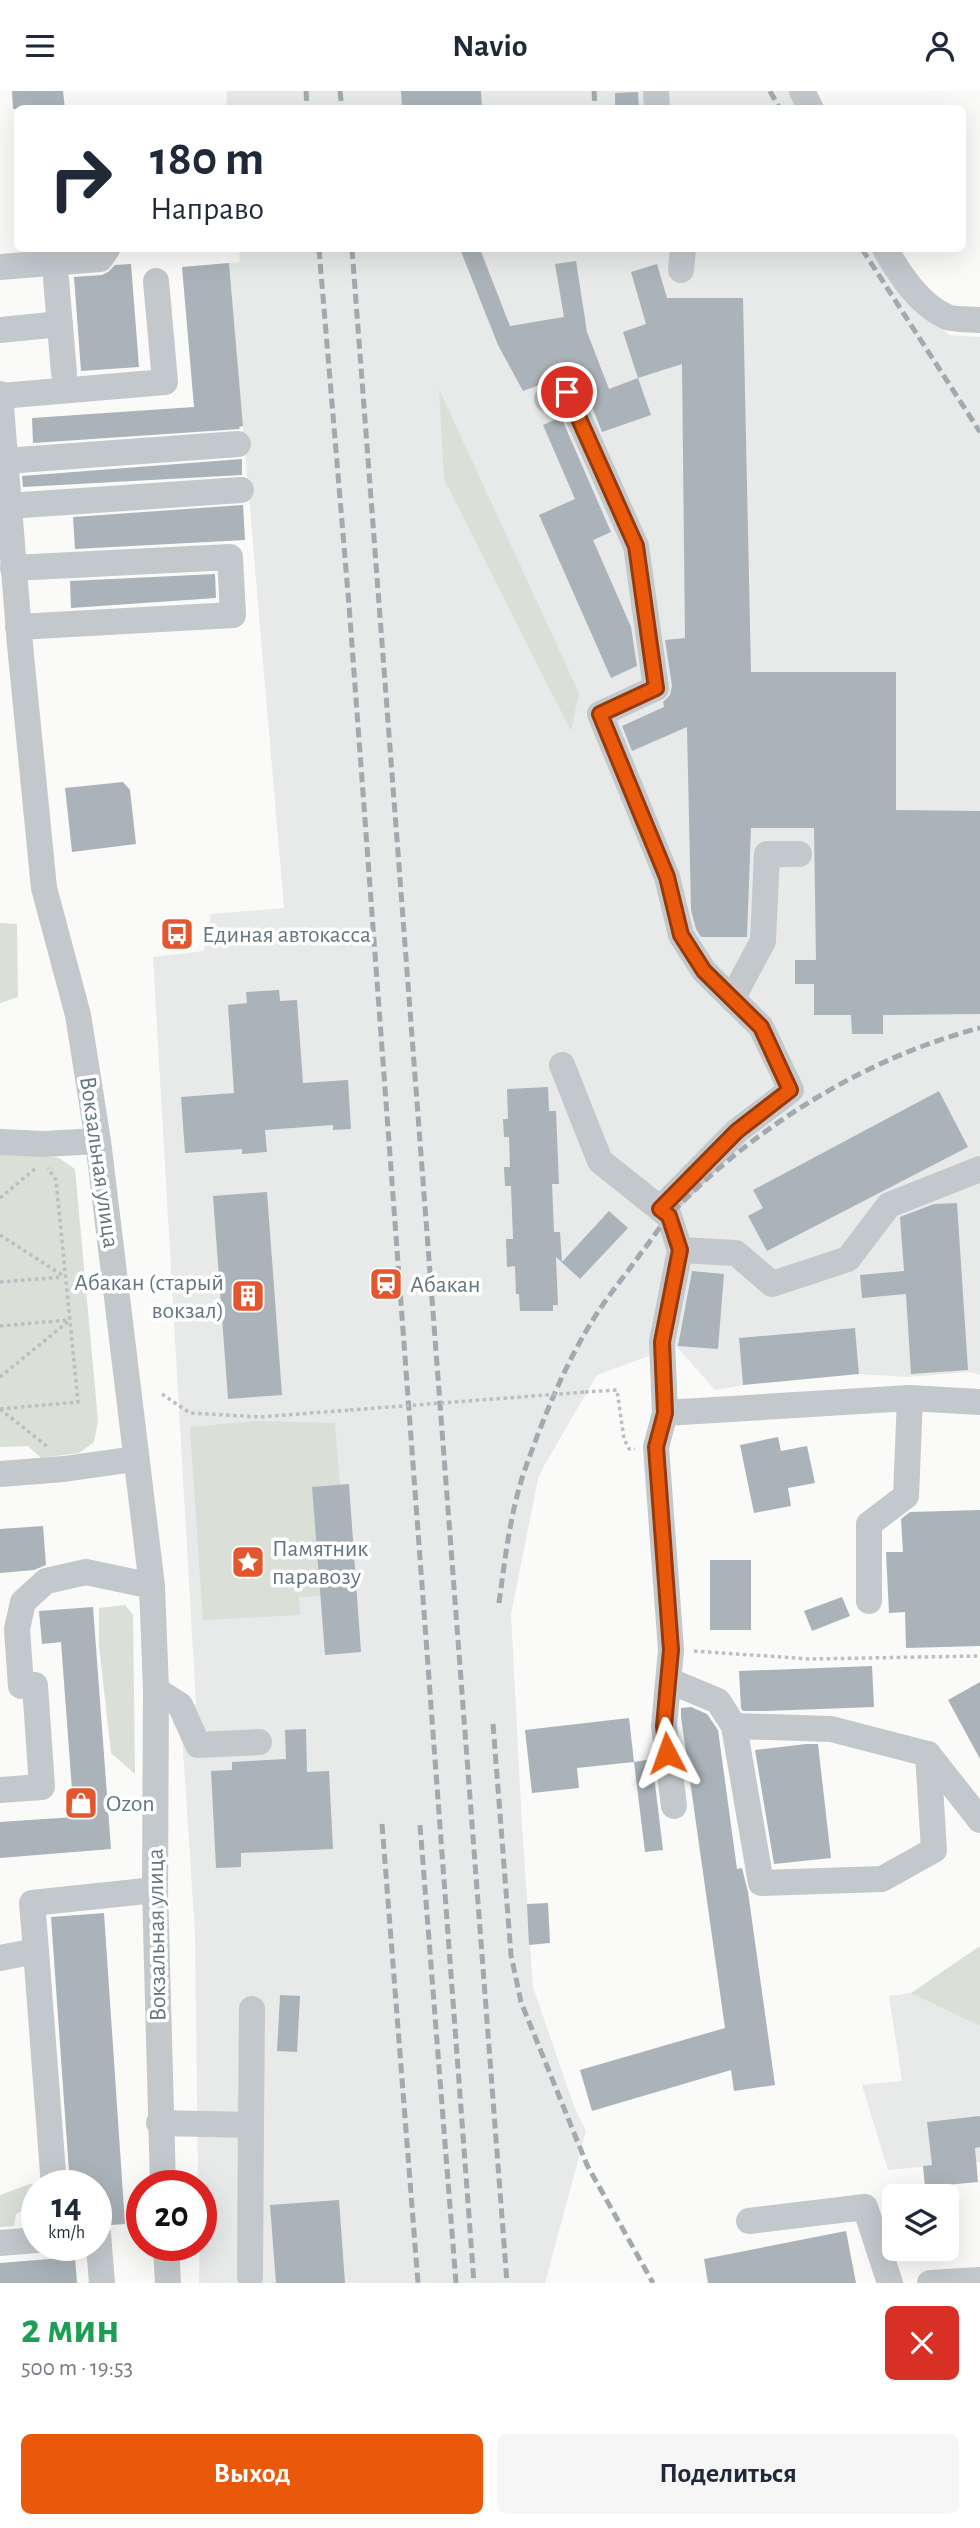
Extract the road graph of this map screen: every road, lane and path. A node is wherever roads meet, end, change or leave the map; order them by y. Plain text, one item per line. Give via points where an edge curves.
1 (105, 252) edge
2 (887, 252) edge
3 (0, 267) edge
4 (56, 279) dead end
5 (156, 281) dead end
6 (980, 320) edge
7 (60, 324) junction
8 (0, 330) edge
9 (64, 373) dead end
10 (0, 395) edge
11 (548, 399) dead end
12 (1, 434) edge
13 (238, 444) dead end
14 (5, 461) junction
15 (241, 491) dead end
16 (5, 501) edge
17 (13, 568) junction
18 (13, 639) edge
19 (799, 854) dead end
20 (732, 999) junction
21 (562, 1065) dead end
22 (98, 1141) junction
23 (0, 1142) edge
24 (980, 1169) edge
25 (0, 1198) edge
26 (660, 1209) junction
27 (0, 1235) edge
28 (680, 1250) junction
29 (65, 1277) junction
30 (0, 1282) edge
31 (70, 1320) junction
32 (0, 1326) edge
33 (0, 1377) edge
34 (162, 1394) dead end
35 (910, 1398) junction
36 (980, 1402) edge
37 (0, 1409) edge
38 (665, 1413) junction
39 (624, 1439) dead end
40 (52, 1449) dead end
41 (135, 1459) junction
42 (0, 1474) edge
43 (152, 1586) junction
44 (869, 1601) dead end
45 (671, 1650) junction
46 (980, 1656) edge
47 (670, 1681) junction
48 (156, 1690) junction
49 (734, 1726) junction
50 (259, 1742) dead end
51 (928, 1754) junction
52 (0, 1790) edge
53 (674, 1806) dead end
54 (980, 1821) edge
55 (155, 1889) junction
56 (36, 1951) junction
57 (0, 1958) edge
58 (252, 2009) dead end
59 (159, 2123) junction
60 (251, 2125) junction
61 (53, 2170) edge
62 (162, 2170) edge
63 (749, 2221) dead end
64 (21, 2241) edge
65 (0, 2243) edge
66 (100, 2261) edge
67 (167, 2261) edge
68 (250, 2277) dead end
69 (980, 2280) edge
70 (102, 2283) edge
71 (168, 2283) edge
72 (890, 2283) edge
73 (930, 2283) edge

1 - 3 street via 100,259
2 - 6 street via 900,274 948,317
4 - 7 street
5 - 10 street via 165,383
7 - 8 street
7 - 9 street
10 - 12 street, Вокзальная улица
11 - 20 street via 567,392 636,546 656,688 600,714 667,877 681,935 704,971
12 - 14 street, Вокзальная улица
13 - 14 street
14 - 16 street, Вокзальная улица
15 - 16 street
16 - 17 street, Вокзальная улица
17 - 18 street, Вокзальная улица
17 - 18 street via 230,557 233,615
18 - 22 street, Вокзальная улица via 44,888 78,1015
19 - 20 street via 767,854 763,941
20 - 26 street via 761,1027 790,1090 737,1131
21 - 26 street via 600,1161
22 - 23 street
22 - 41 street, Вокзальная улица
24 - 28 street via 889,1205 848,1259 772,1284 736,1253
25 - 29 path via 44,1161 57,1179
26 - 28 street via 669,1216
27 - 29 path
28 - 38 street via 662,1342
29 - 30 path
29 - 31 path
31 - 32 path
31 - 33 path
31 - 37 path via 78,1402
34 - 39 path, bridge via 190,1413 272,1416 617,1389
35 - 36 street
35 - 38 street
35 - 44 street via 906,1496 869,1524
37 - 40 path
38 - 45 street via 656,1447
41 - 42 street
41 - 43 street, Вокзальная улица
43 - 48 street, Вокзальная улица
43 - 52 street via 86,1573 46,1581 23,1602 17,1629 21,1686 35,1685 43,1787
45 - 46 path via 809,1659
45 - 47 street
47 - 49 street via 718,1701
47 - 53 street via 664,1726
48 - 50 street via 180,1705 198,1745
48 - 55 street, Вокзальная улица
49 - 51 street via 831,1729
49 - 51 street via 761,1883 881,1879 934,1850
51 - 54 street
55 - 56 street via 32,1903
55 - 59 street, Вокзальная улица
56 - 57 street
56 - 61 street
58 - 60 street
59 - 60 street
59 - 62 street, Вокзальная улица
60 - 68 street
63 - 72 street via 865,2207
64 - 65 street
66 - 70 street
67 - 71 street
69 - 73 street

